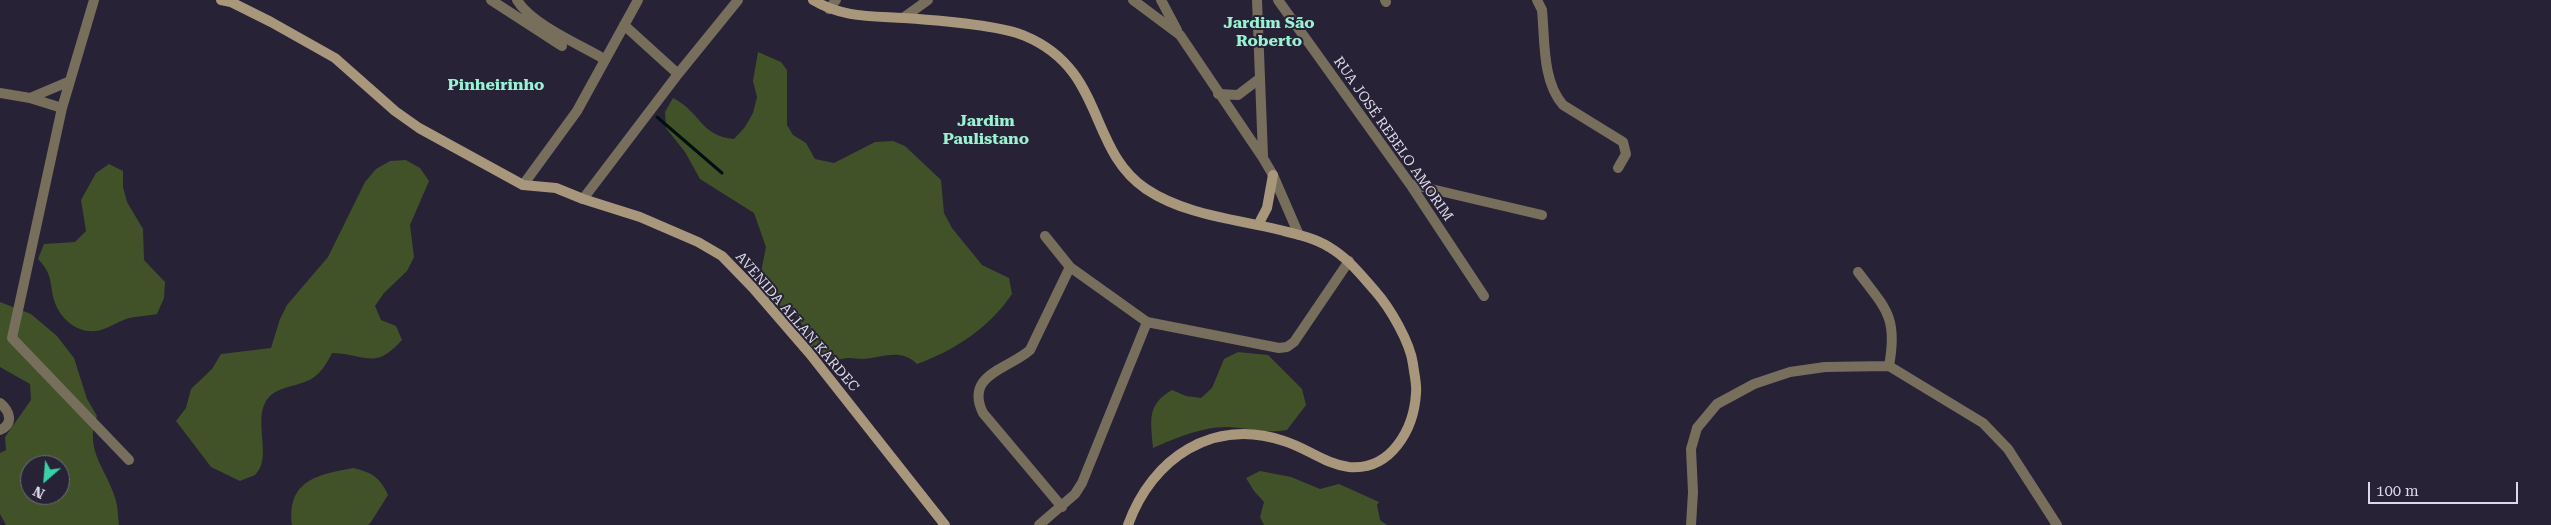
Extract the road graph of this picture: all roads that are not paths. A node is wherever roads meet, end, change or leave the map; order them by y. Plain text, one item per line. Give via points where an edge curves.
1 (94, 0) edge
2 (221, 0) edge
3 (491, 0) edge
4 (517, 0) edge
5 (638, 0) edge
6 (738, 0) edge
7 (836, 0) edge
8 (928, 0) edge
9 (1134, 0) edge
10 (1153, 0) edge
11 (1161, 0) edge
12 (1257, 0) edge
13 (1278, 0) edge
14 (1537, 0) edge
15 (823, 4) edge
16 (1143, 6) junction
17 (903, 18) junction
18 (624, 25) junction
19 (1180, 35) junction
20 (562, 46) dead end
21 (604, 59) junction
22 (678, 74) junction
23 (1259, 79) junction
24 (70, 81) junction
25 (0, 93) edge
26 (1218, 94) junction
27 (30, 98) junction
28 (62, 108) junction
29 (1263, 158) junction
30 (1618, 168) dead end
31 (1273, 175) junction
32 (1410, 184) junction
33 (523, 185) junction
34 (583, 199) junction
35 (1542, 215) dead end
36 (1258, 225) junction
37 (1299, 234) junction
38 (1044, 236) dead end
39 (1349, 261) junction
40 (1070, 267) junction
41 (1858, 272) dead end
42 (1484, 296) dead end
43 (1146, 322) junction
44 (1889, 366) junction
45 (0, 403) edge
46 (0, 430) edge
47 (129, 460) dead end
48 (1062, 507) junction
49 (945, 525) edge
50 (1039, 525) edge
51 (1128, 525) edge
52 (1691, 525) edge
53 (2057, 525) edge

1 - 24 street
2 - 33 street via 270,22 335,58 419,128
3 - 20 street
4 - 21 street via 523,10
5 - 18 street
6 - 22 street
7 - 15 street
8 - 17 street
9 - 16 street
10 - 16 street
11 - 19 street
12 - 23 street
13 - 32 street, RUA JOSÉ REBELO AMORIM
14 - 30 street via 1542,10 1550,84 1555,96 1563,105 1622,142 1626,154
15 - 17 street via 869,18
16 - 19 street
17 - 36 street via 1014,33 1046,46 1070,66 1114,151 1127,172 1144,188 1168,201 1204,213
18 - 21 street
18 - 22 street
19 - 26 street
21 - 33 street via 577,111
22 - 34 street
23 - 26 street via 1238,95
23 - 29 street
24 - 27 street
24 - 28 street
25 - 27 street
26 - 29 street
27 - 28 street
28 - 47 street via 12,338
29 - 31 street
31 - 36 street via 1267,208
31 - 37 street
32 - 35 street
32 - 42 street, RUA JOSÉ REBELO AMORIM
33 - 34 street, AVENIDA ALLAN KARDEC via 556,188
34 - 49 street, AVENIDA ALLAN KARDEC via 640,217 722,256 810,354
36 - 37 street
37 - 39 street via 1328,246
38 - 40 street
39 - 43 street via 1294,342 1287,347
39 - 51 street via 1386,304 1412,354 1416,391 1411,420 1401,443 1386,457 1368,465 1351,467 1331,463 1284,441 1246,433 1212,439 1188,448 1166,463 1148,482
40 - 43 street
40 - 48 street via 1030,350 1002,366 984,381 978,391 978,401 984,413
41 - 44 street via 1892,322 1894,340
43 - 48 street via 1082,483
44 - 52 street via 1790,372 1754,384 1717,404 1697,428 1691,448
44 - 53 street via 1983,423 2008,449
45 - 46 street via 10,416
48 - 50 street

